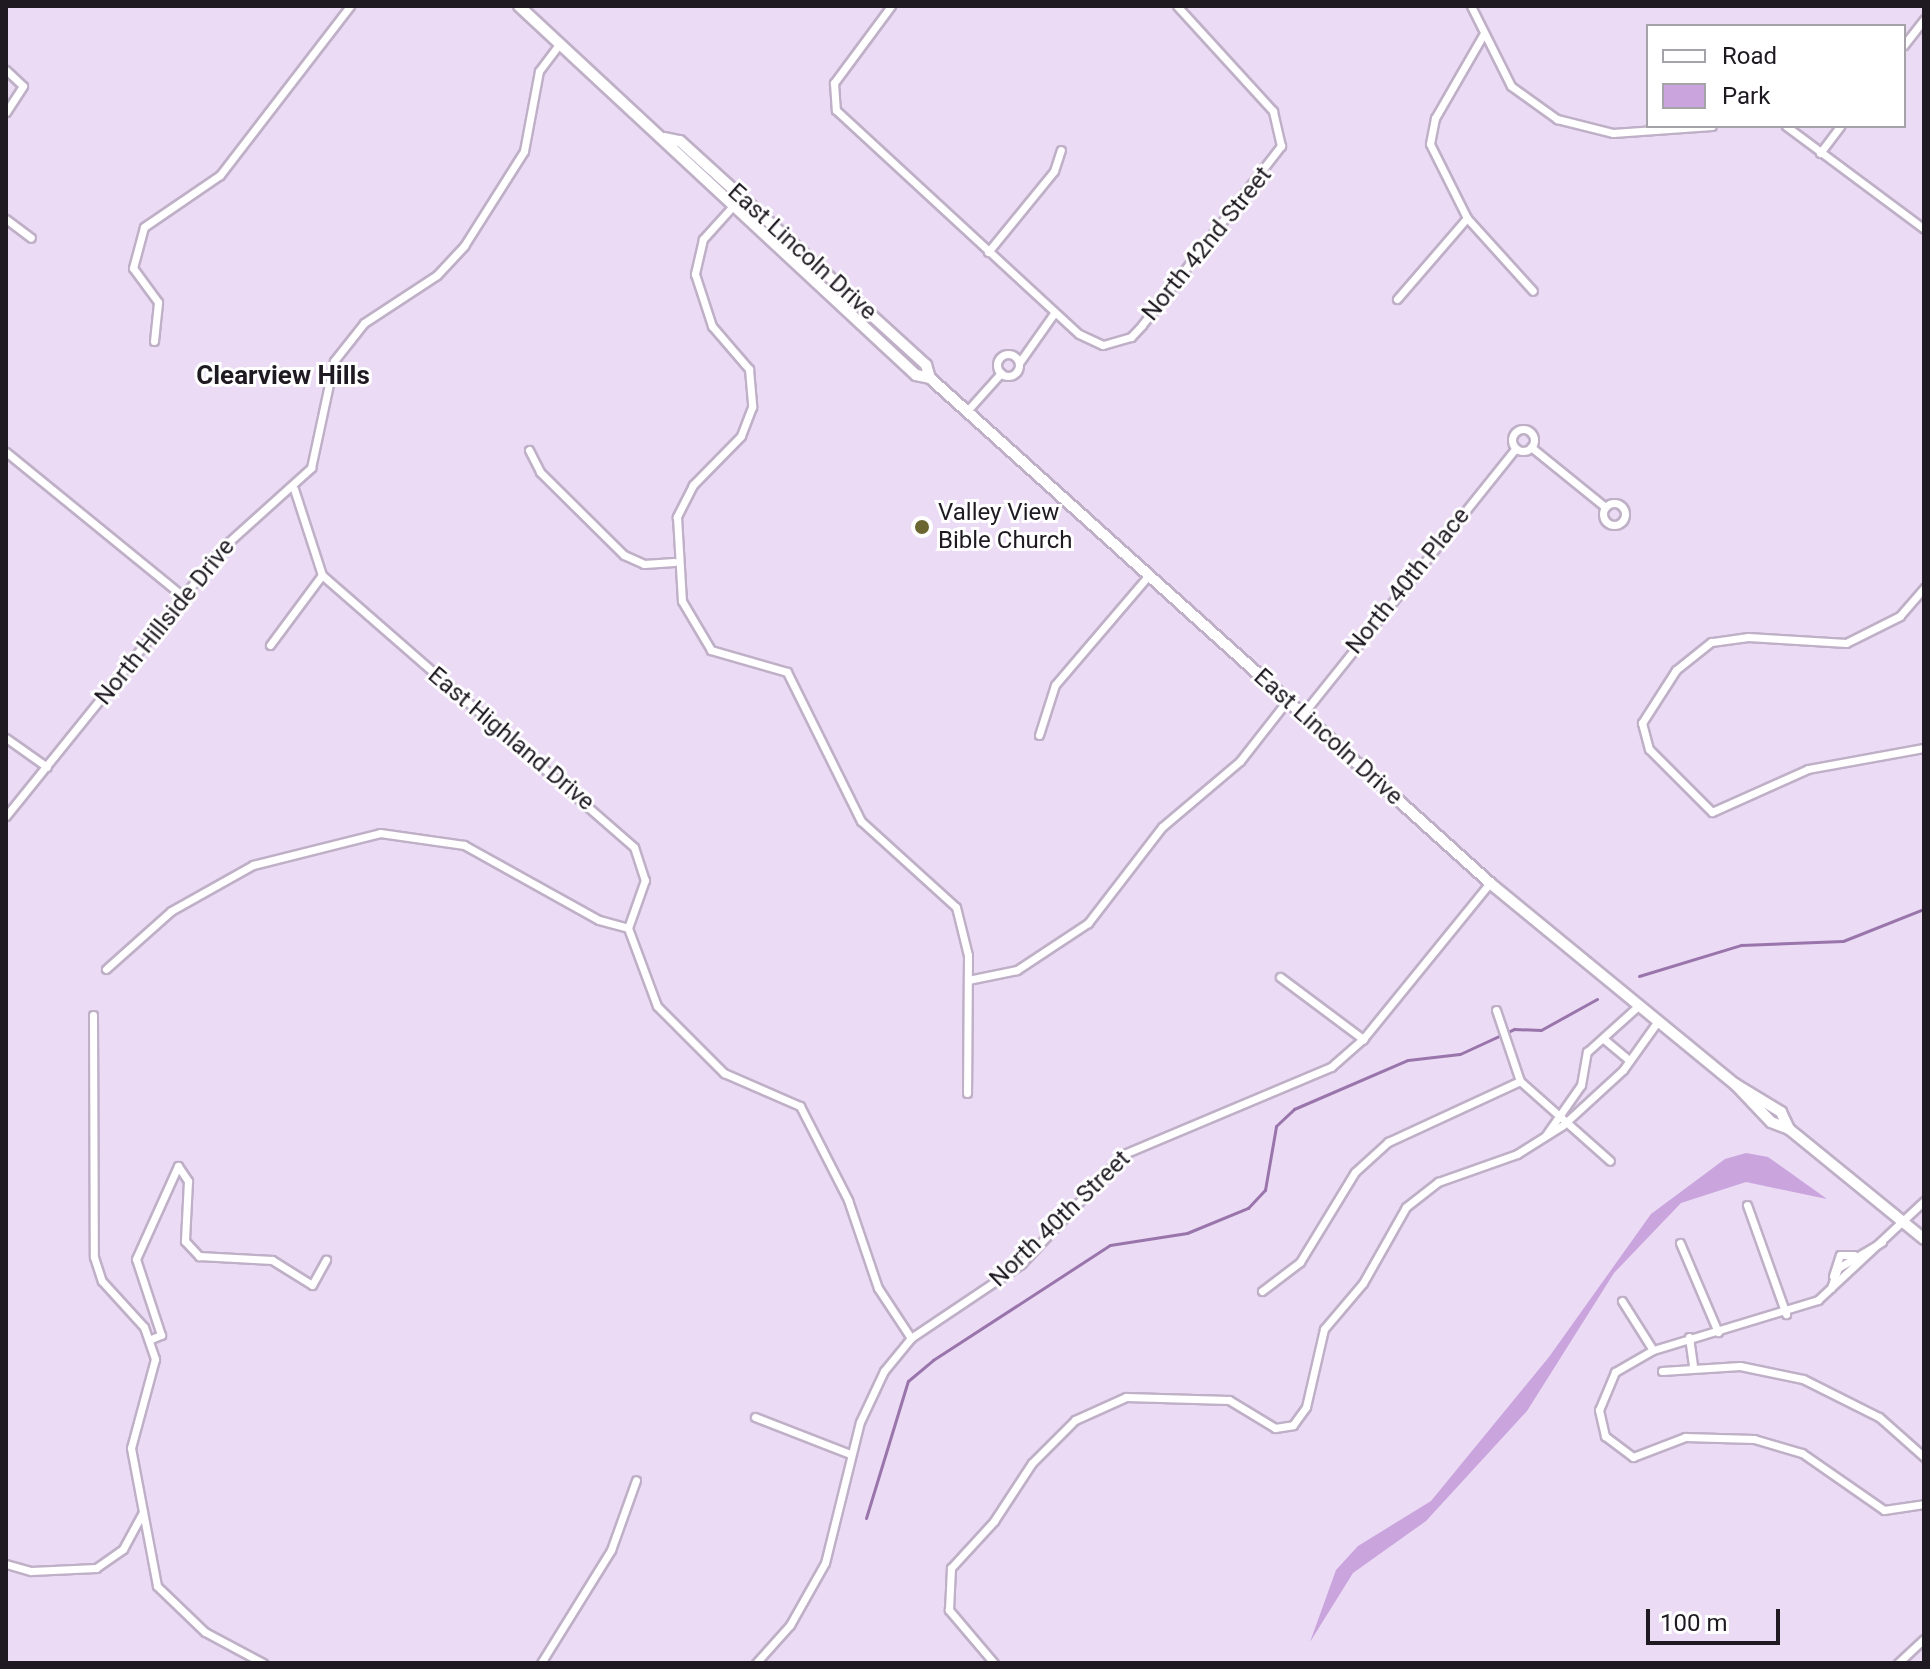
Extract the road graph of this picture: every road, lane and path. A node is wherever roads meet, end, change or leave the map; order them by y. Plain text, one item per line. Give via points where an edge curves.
1 (350, 6) edge
2 (519, 6) edge
3 (891, 6) edge
4 (1177, 6) edge
5 (1471, 6) edge
6 (1924, 19) edge
7 (1483, 35) junction
8 (1906, 42) edge
9 (560, 43) junction
10 (6, 70) edge
11 (6, 112) edge
12 (1684, 128) edge
13 (1789, 128) edge
14 (1839, 128) edge
15 (664, 138) junction
16 (1061, 150) dead end
17 (1820, 153) junction
18 (741, 197) junction
19 (731, 208) junction
20 (1467, 218) junction
21 (6, 219) edge
22 (1924, 229) edge
23 (31, 238) dead end
24 (988, 252) junction
25 (1533, 291) dead end
26 (1397, 299) dead end
27 (1055, 312) junction
28 (154, 341) dead end
29 (1029, 342) junction
30 (1009, 354) junction
31 (1019, 363) junction
32 (1001, 373) junction
33 (930, 378) junction
34 (967, 411) junction
35 (1531, 447) junction
36 (1516, 448) junction
37 (529, 450) dead end
38 (6, 452) edge
39 (294, 489) junction
40 (1605, 507) dead end
41 (674, 562) junction
42 (322, 575) junction
43 (1148, 576) junction
44 (1924, 588) edge
45 (184, 597) junction
46 (270, 645) dead end
47 (1287, 701) junction
48 (1302, 715) junction
49 (1039, 735) dead end
50 (6, 738) edge
51 (1924, 748) edge
52 (47, 767) junction
53 (6, 816) edge
54 (1490, 883) junction
55 (628, 928) junction
56 (106, 969) dead end
57 (1280, 977) dead end
58 (968, 980) junction
59 (1638, 1006) junction
60 (1496, 1010) dead end
61 (93, 1015) dead end
62 (1658, 1021) junction
63 (1363, 1039) junction
64 (1605, 1040) junction
65 (1629, 1060) junction
66 (1520, 1081) junction
67 (967, 1093) dead end
68 (1560, 1122) junction
69 (1610, 1161) dead end
70 (1924, 1201) edge
71 (1747, 1205) dead end
72 (1901, 1221) junction
73 (1922, 1237) edge
74 (1886, 1238) junction
75 (1680, 1243) dead end
76 (326, 1260) dead end
77 (1831, 1288) junction
78 (1262, 1291) dead end
79 (1622, 1301) dead end
80 (1786, 1314) junction
81 (1718, 1332) junction
82 (1689, 1337) junction
83 (911, 1338) junction
84 (151, 1339) junction
85 (1653, 1350) junction
86 (1693, 1365) junction
87 (1662, 1371) dead end
88 (755, 1417) dead end
89 (850, 1454) junction
90 (1924, 1457) edge
91 (636, 1480) dead end
92 (1924, 1504) edge
93 (143, 1512) junction
94 (6, 1564) edge
95 (1924, 1639) edge
96 (263, 1663) edge
97 (541, 1663) edge
98 (756, 1663) edge
99 (994, 1663) edge
100 (1898, 1663) edge

1 - 28 street via 220,175 144,227 133,268 158,302
2 - 9 main road, East Lincoln Drive
3 - 24 street via 843,66 834,101 841,118
4 - 27 street, North 42nd Street via 1282,131 1275,161 1142,325 1114,345 1091,342
5 - 7 street
6 - 8 street
7 - 12 street via 1511,86 1557,119 1613,133
7 - 20 street via 1430,130 1434,156
9 - 15 main road, East Lincoln Drive
9 - 39 street, North Hillside Drive via 541,66 524,151 469,239 437,275 364,323 334,361 321,447
10 - 11 street via 23,86
13 - 17 street
14 - 17 street
15 - 18 main road, East Lincoln Drive via 680,141
15 - 19 main road, East Lincoln Drive via 670,152
16 - 24 street via 1054,171
17 - 22 street
18 - 19 street
18 - 33 main road, East Lincoln Drive via 926,365
19 - 33 main road, East Lincoln Drive via 916,375
19 - 41 street via 703,239 695,274 712,326 749,369 752,407 741,436 684,499
20 - 25 street
20 - 26 street
21 - 23 street
24 - 27 street
27 - 29 street
29 - 30 street
29 - 31 street
30 - 31 street
30 - 32 street via 997,362
31 - 32 street via 1013,375
32 - 34 street
33 - 34 main road, East Lincoln Drive
34 - 43 main road, East Lincoln Drive
35 - 36 street
35 - 36 street, North 40th Place via 1532,433 1522,429 1512,438
35 - 40 street
36 - 48 street, North 40th Place
37 - 41 street via 540,472 624,555 644,564
38 - 45 street
39 - 42 street
39 - 45 street, North Hillside Drive via 232,537
41 - 58 street via 698,636 728,659 787,672 861,821 956,907
42 - 46 street
42 - 55 street, East Highland Drive via 634,847 645,880
43 - 47 main road, East Lincoln Drive
43 - 49 street via 1055,685
44 - 51 street via 1900,616 1846,643 1727,638 1695,651 1647,706 1643,735 1712,812 1808,769
45 - 52 street, North Hillside Drive
47 - 48 main road, East Lincoln Drive
47 - 58 street via 1240,761 1162,827 1088,923 1017,970
48 - 54 main road, East Lincoln Drive
50 - 52 street
52 - 53 street, North Hillside Drive
54 - 59 main road, East Lincoln Drive
54 - 63 street, North 40th Street
55 - 56 street via 599,920 464,845 380,833 253,865 171,911
55 - 83 street via 657,1006 724,1073 787,1095 803,1111 848,1200 878,1288
57 - 63 street
58 - 67 street
59 - 62 main road, East Lincoln Drive
59 - 64 street
60 - 66 street
61 - 84 street via 96,1272
62 - 65 street
62 - 72 main road, East Lincoln Drive via 1735,1084 1781,1112 1789,1129
63 - 83 street, North 40th Street via 1307,1081 1124,1154 1021,1264
64 - 65 street
64 - 68 street via 1587,1052 1581,1085
65 - 68 street
66 - 68 street
66 - 78 street via 1388,1142 1355,1172 1300,1262
68 - 69 street
68 - 99 street via 1544,1138 1438,1182 1406,1207 1363,1283 1324,1329 1306,1407 1293,1425 1275,1428 1229,1400 1126,1397 1075,1420 1032,1463 994,1521 951,1568 949,1610
70 - 72 street
71 - 80 street
72 - 73 main road, East Lincoln Drive
72 - 74 street
74 - 77 street
74 - 77 street via 1856,1255 1840,1255
75 - 81 street
76 - 84 street via 312,1285 272,1260 199,1256 185,1241 188,1181 178,1166 136,1259 161,1335
77 - 80 street
79 - 85 street
80 - 81 street
81 - 82 street
82 - 85 street
82 - 86 street
83 - 89 street, North 40th Street via 869,1398
84 - 93 street via 155,1379 131,1448
85 - 92 street via 1615,1372 1601,1396 1601,1425 1623,1453 1641,1456 1685,1437 1754,1439 1802,1453 1884,1510
86 - 87 street
86 - 90 street via 1803,1379 1879,1417
88 - 89 street
89 - 98 street, North 40th Street via 825,1563 790,1625
91 - 97 street via 611,1550
93 - 94 street via 123,1549 96,1568 31,1571
93 - 96 street via 157,1586 205,1632
95 - 100 street

